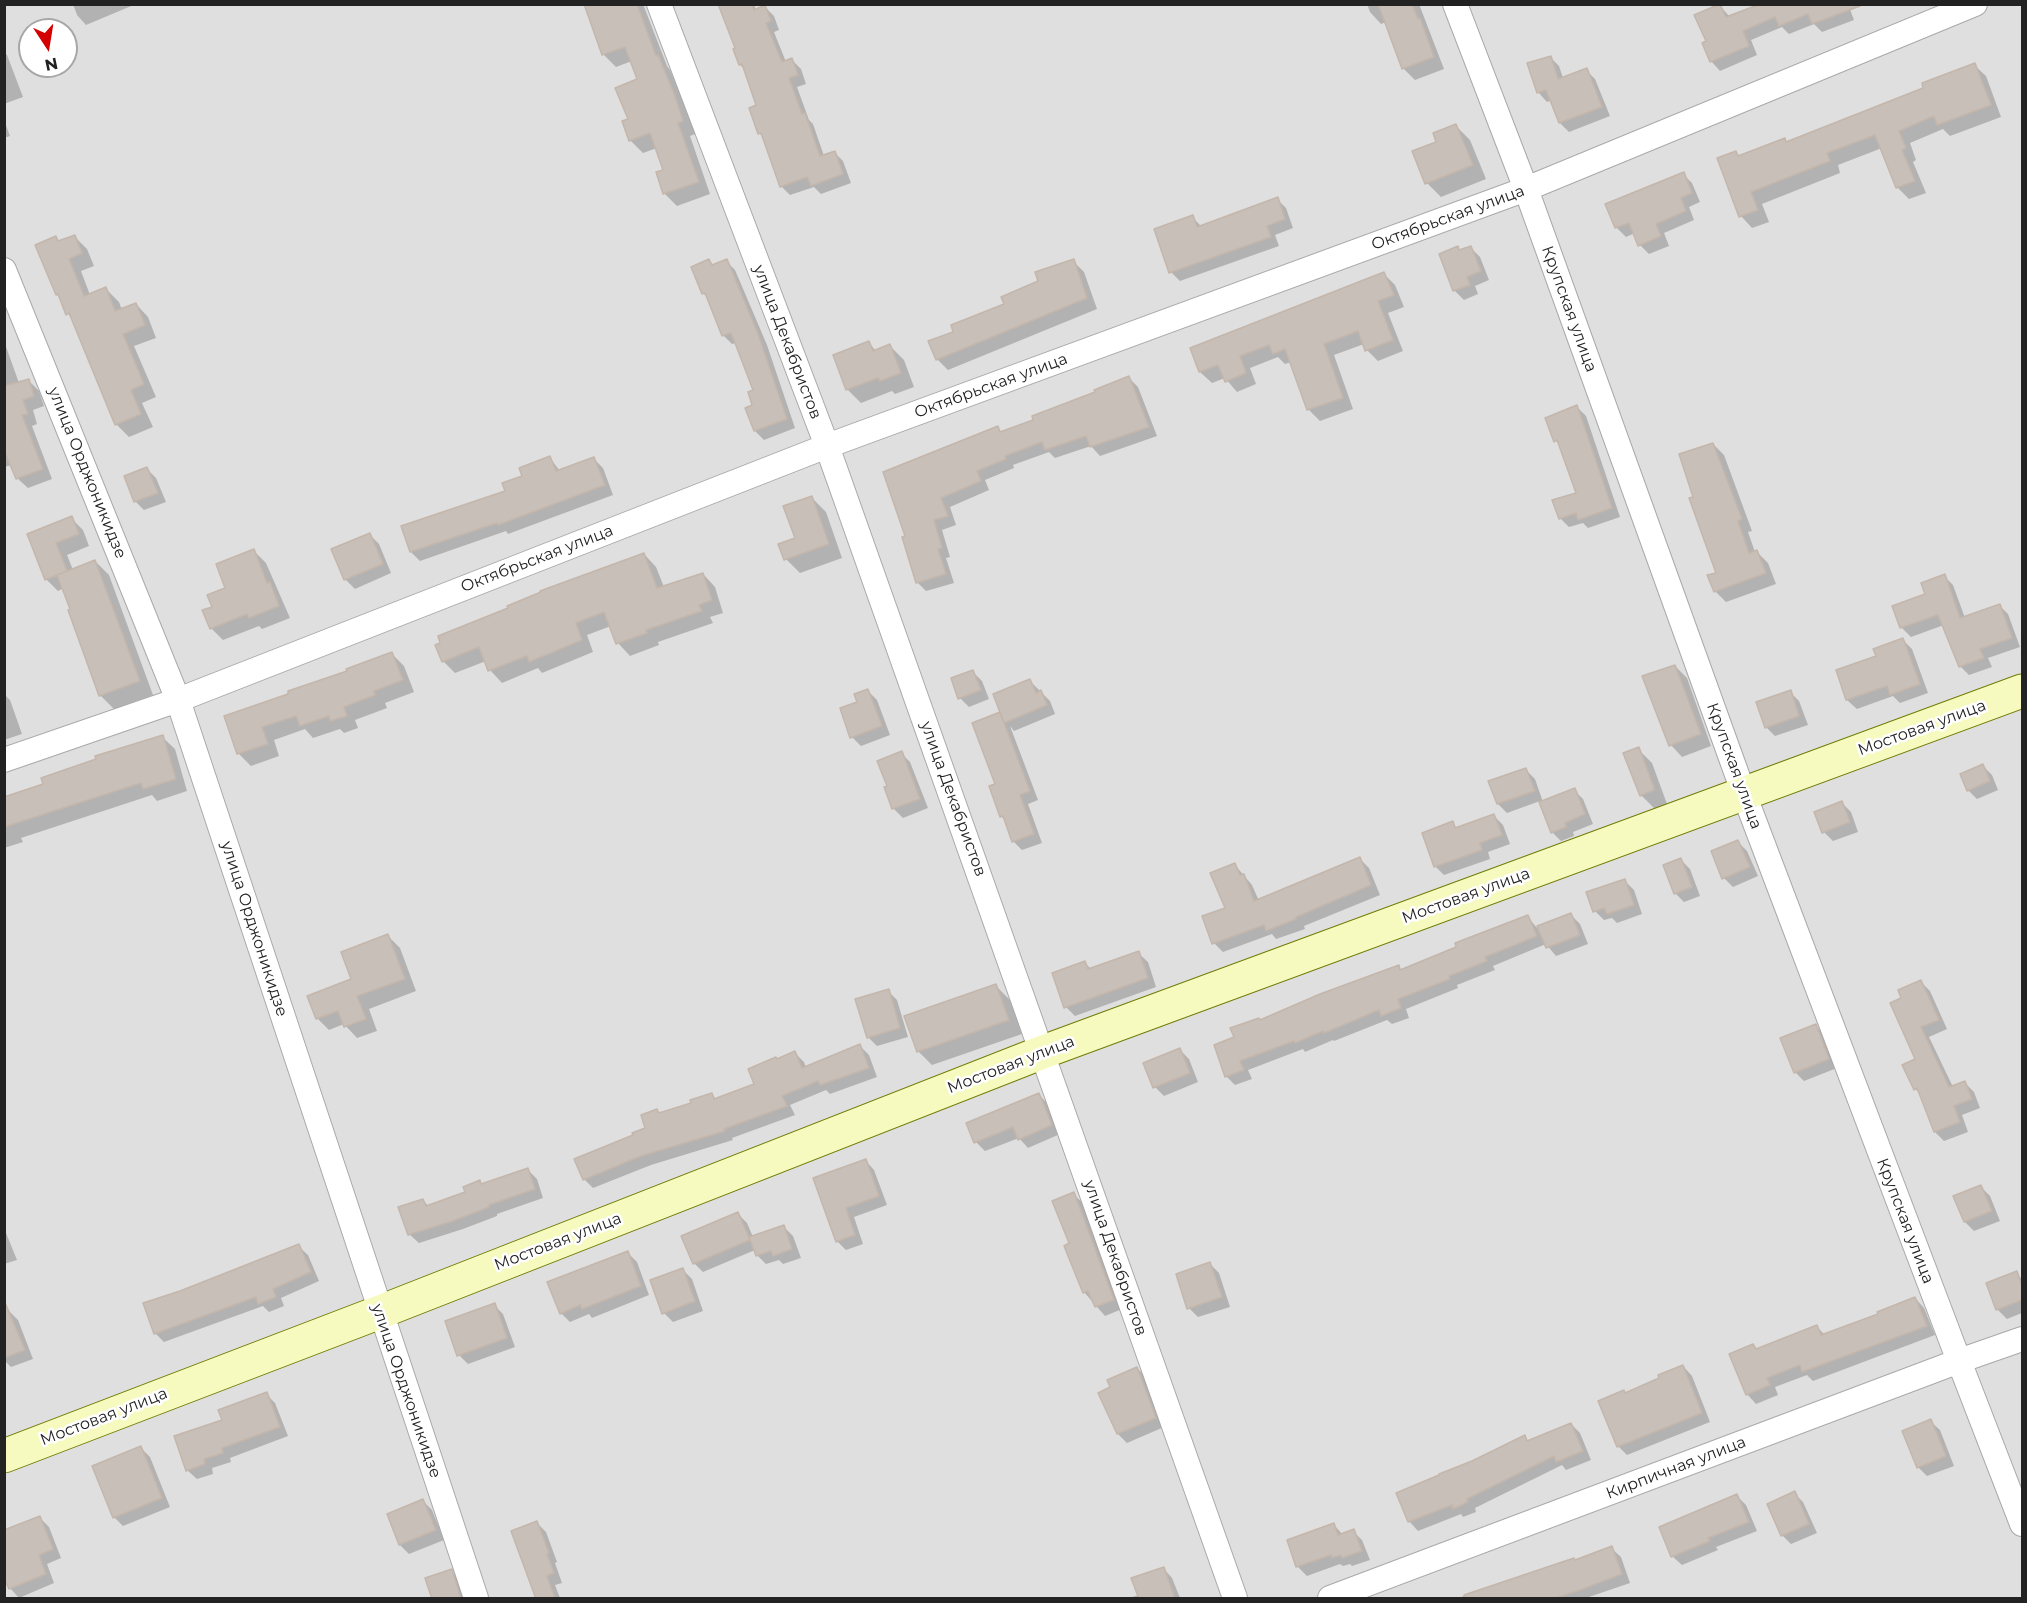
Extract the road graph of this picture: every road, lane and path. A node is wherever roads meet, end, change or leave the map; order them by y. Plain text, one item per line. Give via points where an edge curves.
1 (659, 4) edge
2 (1455, 4) edge
3 (1975, 4) edge
4 (1526, 189) junction
5 (4, 270) edge
6 (827, 446) junction
7 (2022, 691) edge
8 (178, 700) junction
9 (4, 760) edge
10 (1744, 794) junction
11 (1042, 1052) junction
12 (380, 1312) junction
13 (2022, 1339) edge
14 (1959, 1361) junction
15 (4, 1456) edge
16 (2022, 1524) edge
17 (477, 1599) edge
18 (1235, 1599) edge
19 (1330, 1599) edge

1 - 6 street, улица Декабристов
2 - 4 street, Крупская улица
3 - 4 street, Октябрьская улица
4 - 6 street, Октябрьская улица
4 - 10 street, Крупская улица
5 - 8 street, улица Орджоникидзе
6 - 8 street, Октябрьская улица
6 - 11 street, улица Декабристов
7 - 10 street, Мостовая улица
8 - 9 street, Октябрьская улица
8 - 12 street, улица Орджоникидзе
10 - 11 street, Мостовая улица
10 - 14 street, Крупская улица
11 - 12 street, Мостовая улица
11 - 18 street, улица Декабристов
12 - 15 street, Мостовая улица
12 - 17 street, улица Орджоникидзе
13 - 14 street, Кирпичная улица
14 - 16 street, Крупская улица
14 - 19 street, Кирпичная улица

